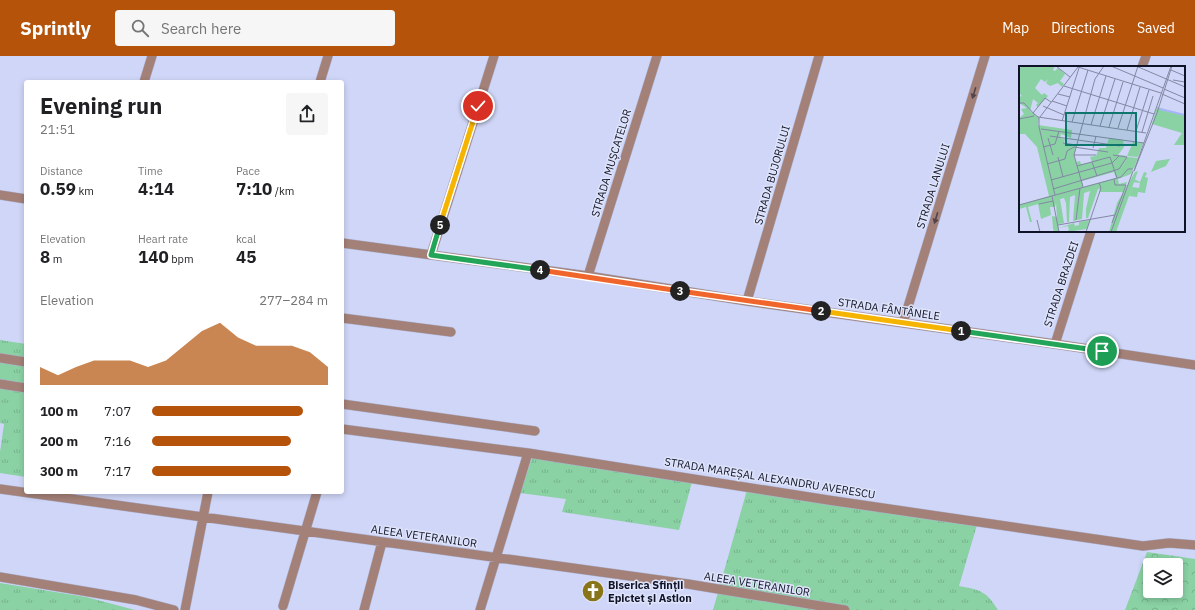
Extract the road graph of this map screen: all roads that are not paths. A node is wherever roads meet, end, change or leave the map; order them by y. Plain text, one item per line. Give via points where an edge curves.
1 (152, 56) edge
2 (328, 56) edge
3 (494, 56) edge
4 (657, 56) edge
5 (819, 56) edge
6 (985, 56) edge
7 (1146, 56) edge
8 (1142, 66) edge
9 (145, 80) edge
10 (321, 80) edge
11 (0, 195) edge
12 (24, 198) edge
13 (1091, 232) edge
14 (344, 243) edge
15 (431, 255) junction
16 (588, 276) junction
17 (747, 301) junction
18 (344, 318) edge
19 (903, 323) junction
20 (451, 332) dead end
21 (1055, 344) junction
22 (0, 358) edge
23 (24, 362) edge
24 (1195, 365) edge
25 (0, 384) edge
26 (24, 388) edge
27 (344, 404) edge
28 (344, 429) edge
29 (535, 431) dead end
30 (528, 453) junction
31 (0, 489) edge
32 (24, 492) edge
33 (36, 494) edge
34 (208, 494) edge
35 (316, 494) edge
36 (202, 517) junction
37 (305, 532) junction
38 (382, 542) junction
39 (1195, 545) edge
40 (496, 558) junction
41 (0, 577) edge
42 (283, 606) dead end
43 (174, 610) edge
44 (184, 610) edge
45 (364, 610) edge
46 (480, 610) edge
47 (845, 610) edge

1 - 9 street
2 - 10 street
3 - 15 street
4 - 16 street, STRADA MUȘCATELOR
5 - 17 street, STRADA BUJORULUI
6 -> 19 street, STRADA LANULUI
7 - 8 street
11 - 12 street
13 - 21 street, STRADA BRAZDEI
14 - 15 street, STRADA FÂNTÂNELE
15 - 16 street, STRADA FÂNTÂNELE
16 - 17 street, STRADA FÂNTÂNELE
17 - 19 street, STRADA FÂNTÂNELE
18 - 20 street
19 - 21 street, STRADA FÂNTÂNELE
21 - 24 street, STRADA FÂNTÂNELE
22 - 23 street
25 - 26 street
27 - 29 street
28 - 30 street, STRADA MAREȘAL ALEXANDRU AVERESCU
30 - 39 street, STRADA MAREȘAL ALEXANDRU AVERESCU via 1143,546 1169,543
30 - 40 street
31 - 32 street, ALEEA VETERANILOR
33 - 36 street, ALEEA VETERANILOR
34 - 36 street
35 - 37 street
36 - 37 street, ALEEA VETERANILOR
36 - 44 street
37 - 38 street, ALEEA VETERANILOR
37 - 42 street
38 - 40 street, ALEEA VETERANILOR
38 - 45 street
40 - 46 street
40 - 47 street, ALEEA VETERANILOR via 688,584
41 - 43 street via 136,600

